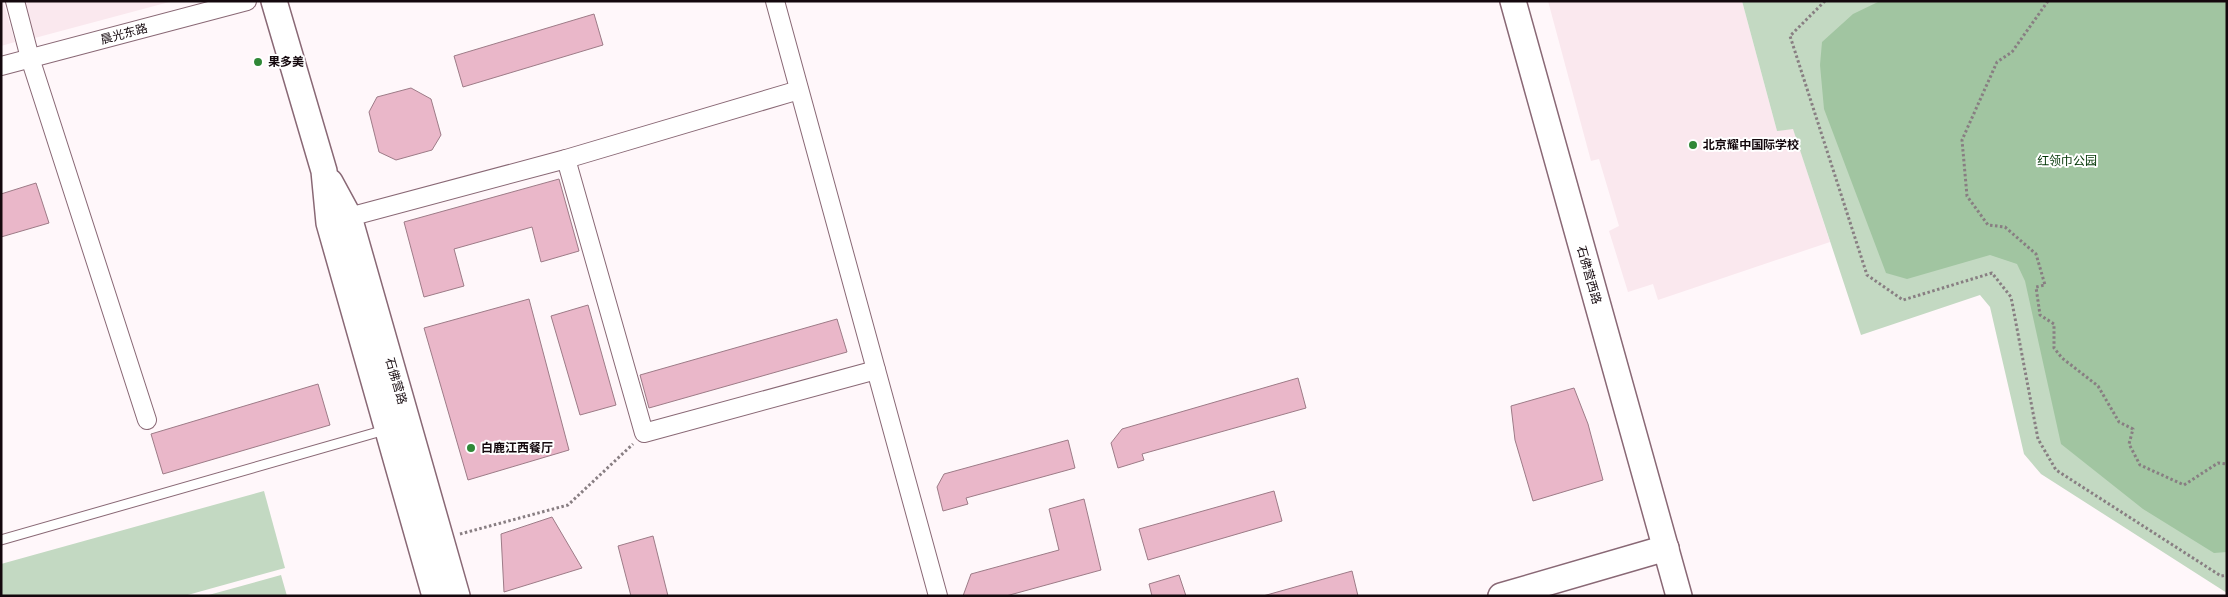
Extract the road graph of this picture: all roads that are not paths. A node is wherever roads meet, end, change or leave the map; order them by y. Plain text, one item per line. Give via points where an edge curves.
1 (15, 1) edge
2 (248, 1) edge
3 (274, 1) edge
4 (775, 1) edge
5 (1513, 1) edge
6 (30, 58) junction
7 (1, 66) edge
8 (799, 90) junction
9 (566, 159) junction
10 (324, 171) junction
11 (349, 217) junction
12 (876, 370) junction
13 (147, 420) dead end
14 (388, 429) junction
15 (1, 540) edge
16 (1666, 548) junction
17 (435, 596) edge
18 (457, 596) edge
19 (938, 596) edge
20 (1501, 596) edge
21 (1679, 596) edge

1 - 6 street
2 - 6 street, 晨光东路
3 - 10 street, 石佛营路
4 - 8 street
5 - 16 street, 石佛营西路
6 - 7 street, 晨光东路
6 - 13 street
8 - 9 street
8 - 12 street
9 - 11 street
9 - 12 street via 644,433
10 - 11 street, 石佛营路
10 - 14 street, 石佛营路 via 329,223
11 - 18 street, 石佛营路
12 - 19 street
14 - 15 lane
14 - 17 street, 石佛营路
16 - 20 street
16 - 21 street, 石佛营西路

